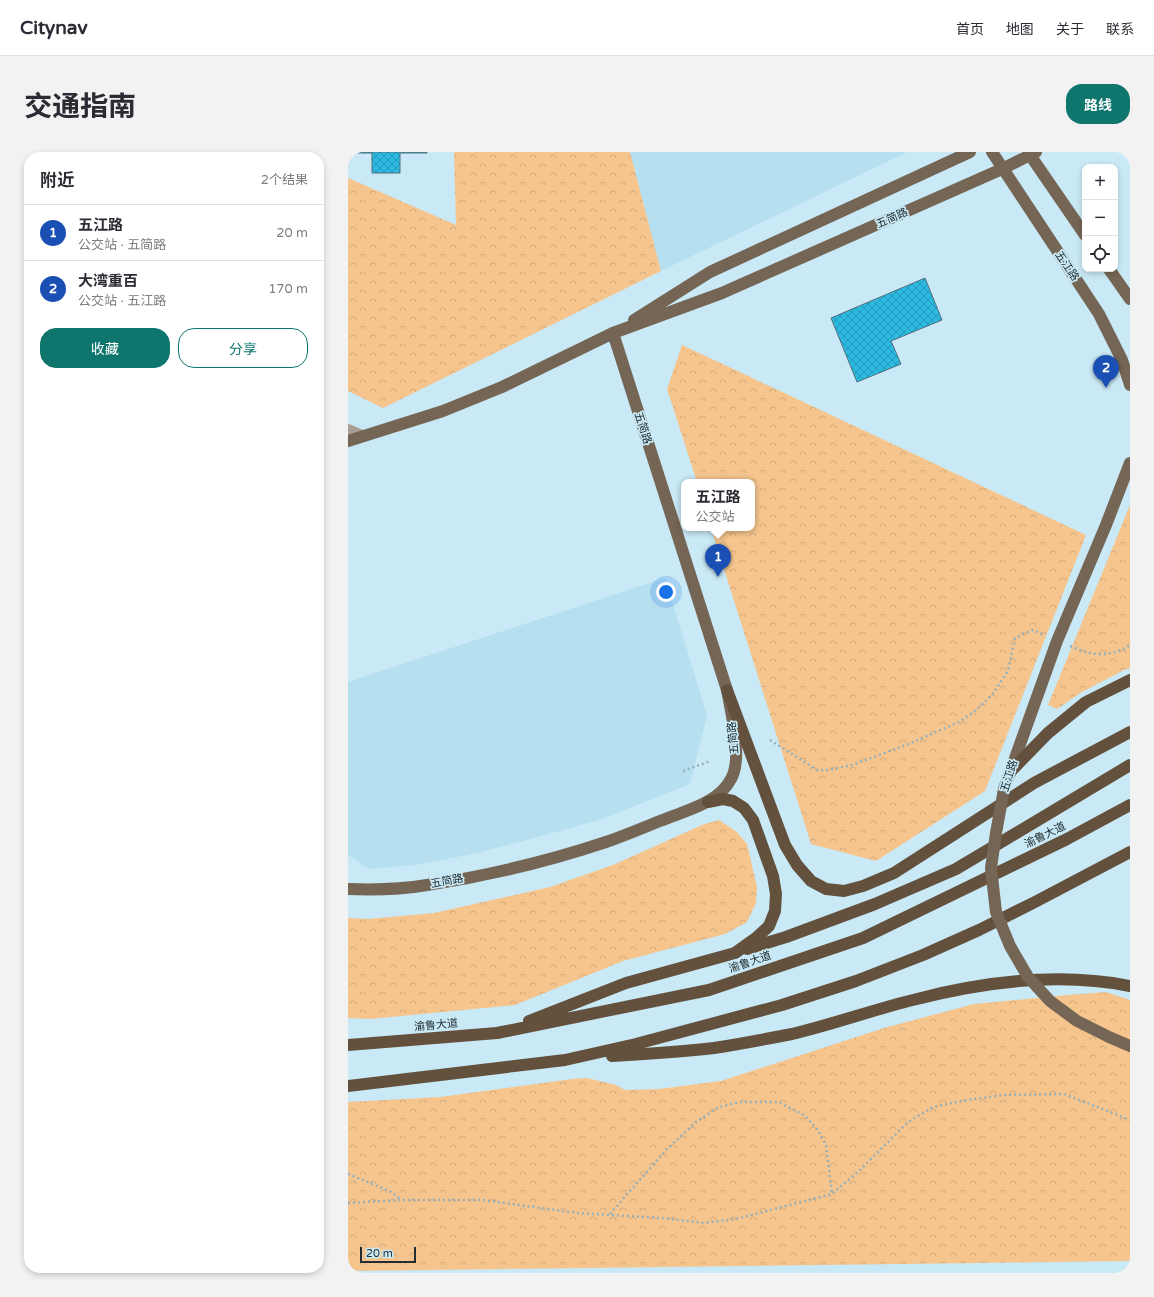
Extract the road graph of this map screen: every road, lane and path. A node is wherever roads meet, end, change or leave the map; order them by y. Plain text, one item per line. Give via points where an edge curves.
1 (970, 152) edge
2 (992, 152) edge
3 (1031, 153) edge
4 (1002, 169) junction
5 (1082, 230) edge
6 (1110, 272) edge
7 (1130, 299) edge
8 (613, 333) junction
9 (1130, 385) edge
10 (348, 430) edge
11 (362, 436) junction
12 (348, 440) edge
13 (1130, 463) edge
14 (1046, 637) dead end
15 (1130, 645) edge
16 (1068, 646) dead end
17 (1130, 680) edge
18 (727, 690) junction
19 (1130, 732) edge
20 (770, 740) dead end
21 (710, 761) dead end
22 (1130, 765) edge
23 (683, 771) dead end
24 (1010, 772) junction
25 (708, 802) junction
26 (1130, 804) edge
27 (1130, 852) edge
28 (348, 889) edge
29 (735, 953) junction
30 (1130, 986) edge
31 (497, 1033) junction
32 (348, 1045) edge
33 (1130, 1046) edge
34 (565, 1060) junction
35 (351, 1087) edge
36 (1130, 1120) edge
37 (348, 1174) edge
38 (832, 1194) junction
39 (401, 1200) junction
40 (348, 1203) edge
41 (610, 1215) junction

1 - 8 main road, 五简路 via 710,272
2 - 4 main road, 五江路
3 - 4 main road, 五简路
3 - 5 main road
4 - 8 main road, 五简路 via 722,293
4 - 9 main road, 五江路 via 1099,314 1122,360
6 - 7 main road
8 - 11 main road, 五简路 via 502,387 443,411
8 - 18 main road, 五简路
10 - 11 street
11 - 12 main road, 五简路
13 - 24 main road, 五江路 via 1057,641
14 - 20 path via 1033,630 1015,638 1008,671 992,695 959,722 852,765 817,770
15 - 16 path via 1107,654 1081,651
17 - 24 highway via 1086,702 1048,733
18 - 19 highway via 785,844 797,865 811,881 826,889 844,890 864,886 894,873 1034,783
18 - 25 main road, 五简路 via 736,765 732,779
21 - 23 path
22 - 29 highway via 956,868 875,904
24 - 33 main road, 五江路, bridge via 1004,789 991,868 996,912 1010,946 1028,977 1050,1001 1077,1020
25 - 28 main road, 五简路 via 606,842 487,874 425,886
25 - 29 highway via 723,799 733,801 744,808 753,820 773,876 775,911 769,926
26 - 31 highway, 渝鲁大道 via 1067,839 863,938 709,990
27 - 34 highway via 979,930 856,981 717,1023
29 - 31 highway via 626,983
30 - 34 highway via 1051,979 980,985 916,999 755,1042 713,1048
31 - 32 highway, 渝鲁大道
34 - 35 highway
36 - 38 path via 1064,1094 1003,1095 933,1107 908,1122
37 - 39 path via 392,1192
38 - 41 path via 736,1219 704,1223
38 - 41 path via 826,1145 818,1130 804,1115 778,1102 739,1102 719,1106 696,1122 666,1150
39 - 40 path
39 - 41 path via 483,1200

